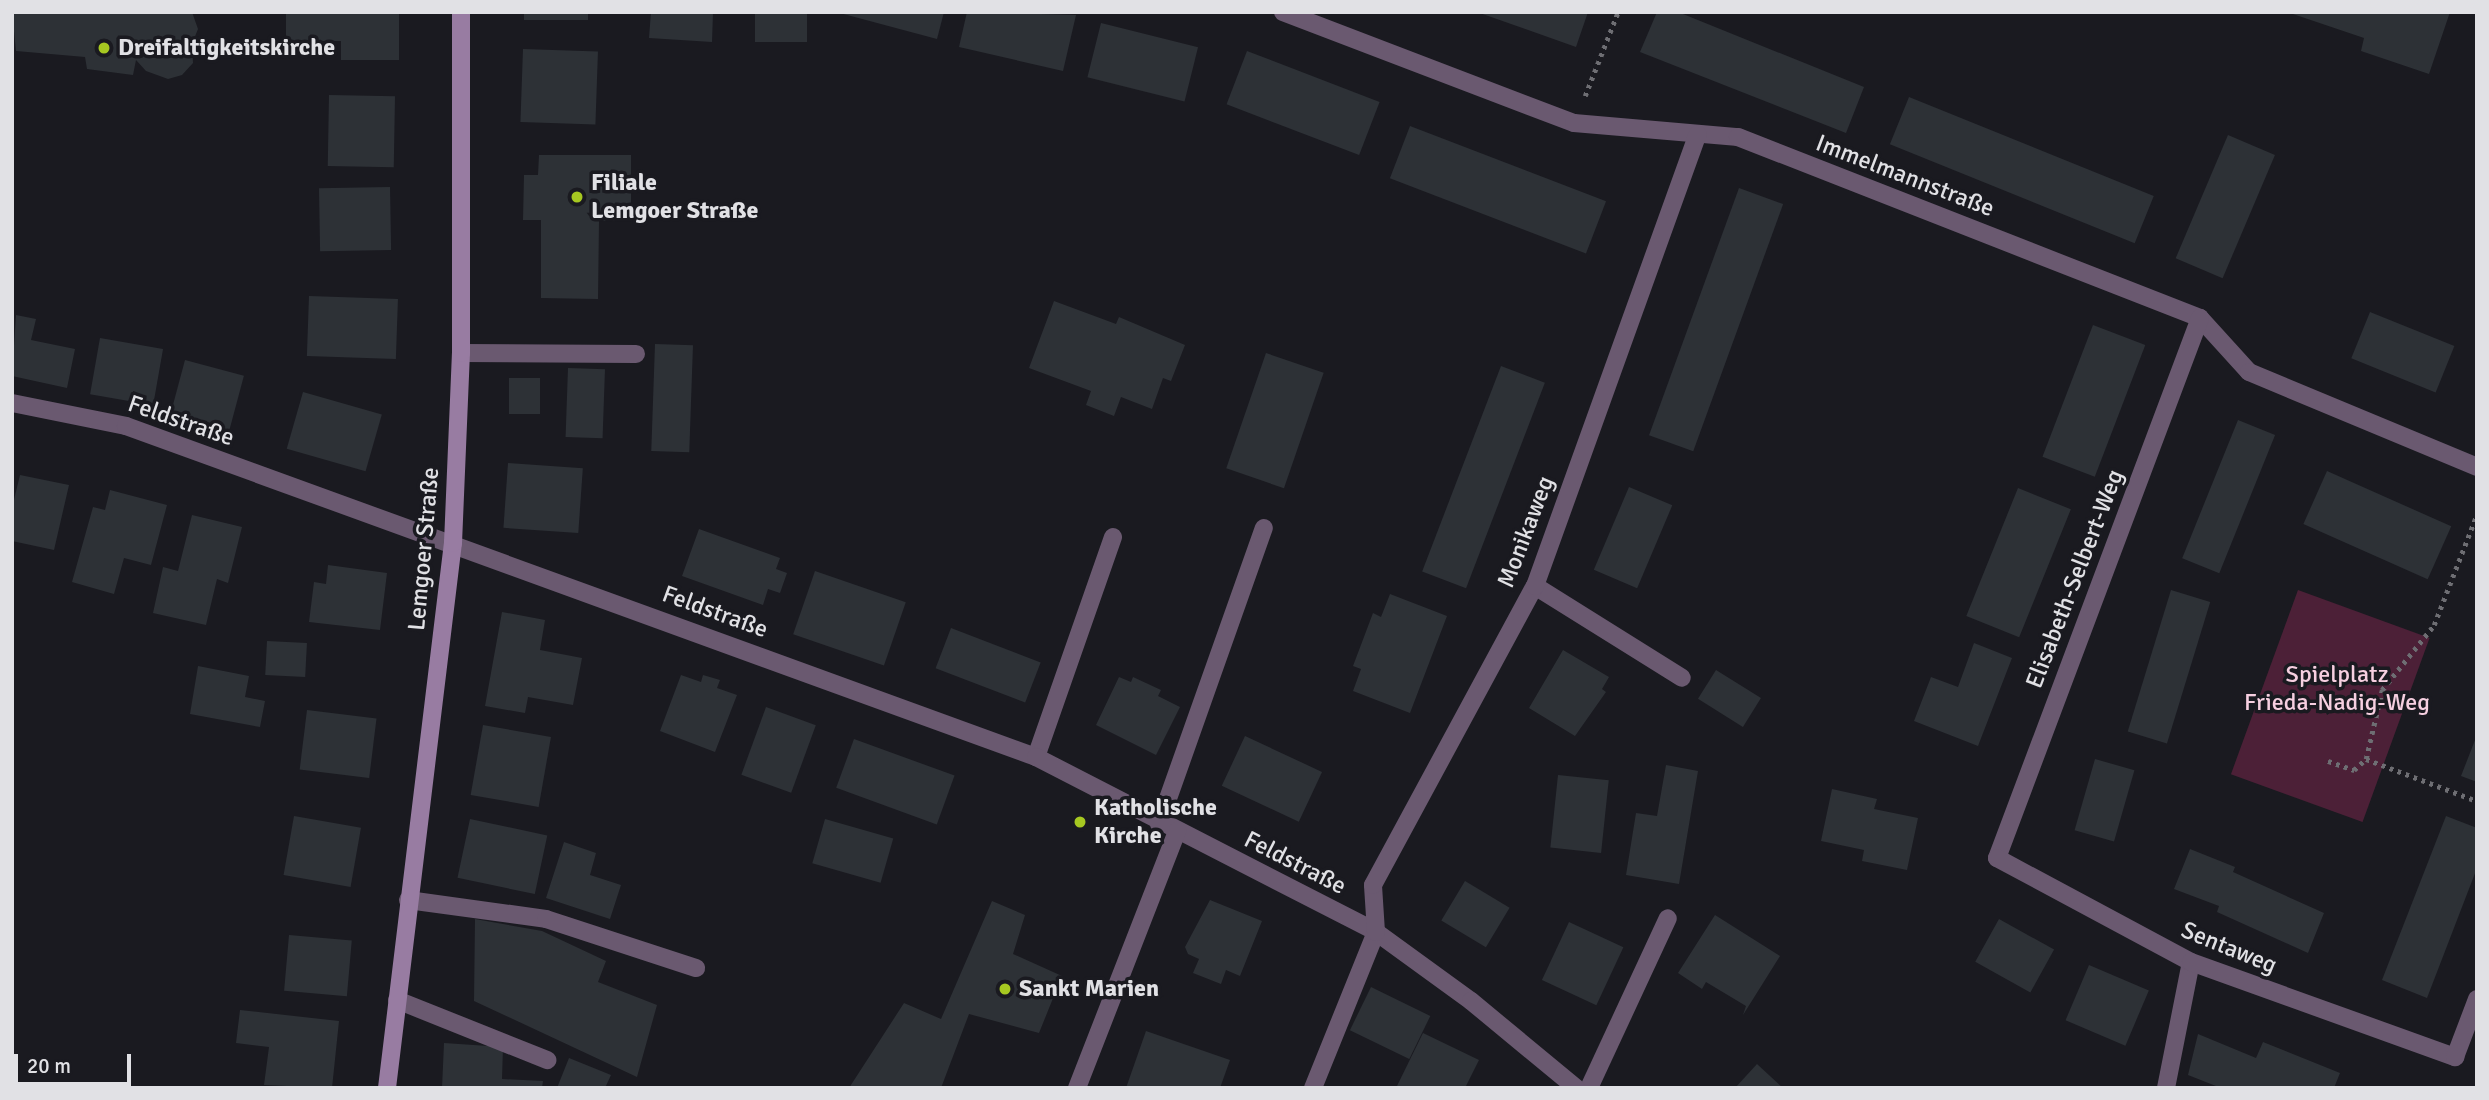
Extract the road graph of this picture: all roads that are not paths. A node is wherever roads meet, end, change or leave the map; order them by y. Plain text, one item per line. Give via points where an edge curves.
1 (461, 12) edge
2 (1283, 12) edge
3 (1698, 134) junction
4 (2200, 318) junction
5 (461, 353) junction
6 (636, 354) dead end
7 (12, 403) edge
8 (2477, 467) edge
9 (1264, 528) dead end
10 (1113, 537) dead end
11 (453, 543) junction
12 (1535, 586) junction
13 (1682, 678) dead end
14 (1036, 757) junction
15 (1159, 824) junction
16 (1177, 831) junction
17 (1997, 858) joint
18 (408, 900) junction
19 (1668, 918) dead end
20 (1376, 932) junction
21 (2191, 962) junction
22 (696, 968) dead end
23 (2477, 999) edge
24 (397, 1000) junction
25 (547, 1060) dead end
26 (387, 1088) edge
27 (1077, 1088) edge
28 (1313, 1088) edge
29 (1576, 1088) edge
30 (1589, 1088) edge
31 (2166, 1088) edge

1 - 5 main road, Lemgoer Straße
2 - 3 street, Immelmannstraße via 1574,123
3 - 4 street, Immelmannstraße via 1738,137
3 - 12 street, Monikaweg
4 - 8 street, Immelmannstraße via 2249,372
4 - 17 street, Elisabeth-Selbert-Weg
5 - 6 street
5 - 11 main road, Lemgoer Straße
7 - 11 street, Feldstraße via 127,426
9 - 15 street
10 - 14 street
11 - 14 street, Feldstraße
11 - 18 main road, Lemgoer Straße
12 - 13 street
12 - 20 street, Monikaweg via 1374,885
14 - 15 street, Feldstraße
15 - 16 street, Feldstraße
16 - 20 street, Feldstraße
16 - 27 street
17 - 21 street, Sentaweg
18 - 22 street via 546,919
18 - 24 main road, Lemgoer Straße
19 - 30 street
20 - 28 street
20 - 29 street, Feldstraße via 1471,1001
21 - 23 street, Sentaweg via 2455,1057
21 - 31 street
24 - 25 street
24 - 26 main road, Lemgoer Straße

